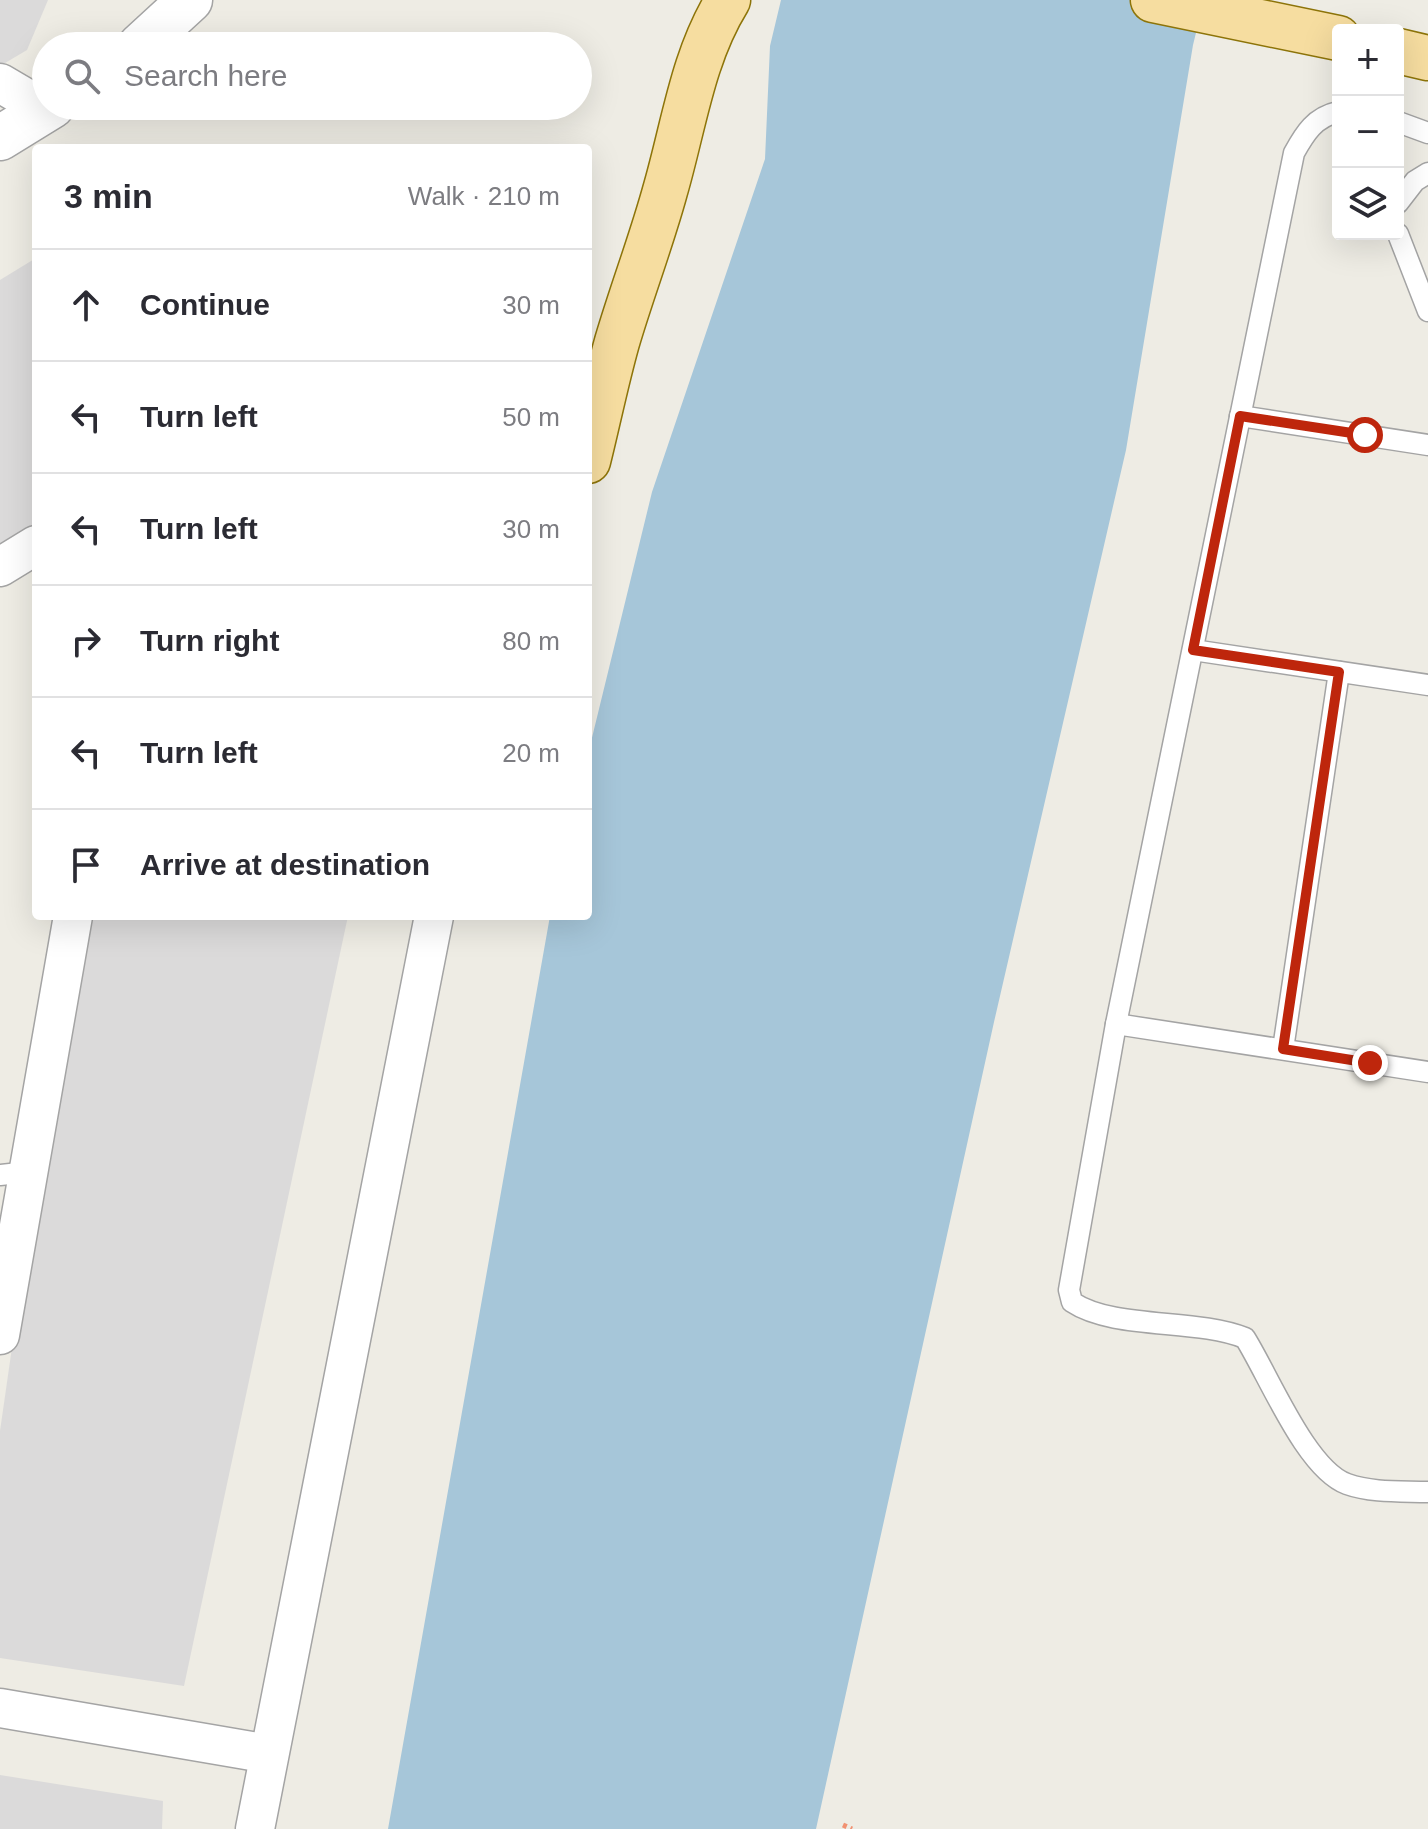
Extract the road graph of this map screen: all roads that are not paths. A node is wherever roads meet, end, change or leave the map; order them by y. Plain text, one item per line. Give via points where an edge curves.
1 (190, 0) edge
2 (728, 0) edge
3 (1153, 0) edge
4 (155, 32) edge
5 (1332, 37) edge
6 (1404, 52) edge
7 (1428, 58) edge
8 (0, 83) edge
9 (32, 99) edge
10 (1332, 113) edge
11 (32, 118) edge
12 (1404, 124) edge
13 (1428, 133) edge
14 (0, 138) edge
15 (1428, 173) edge
16 (1404, 195) edge
17 (1400, 240) edge
18 (1428, 311) edge
19 (1240, 416) junction
20 (592, 445) edge
21 (1428, 445) edge
22 (32, 547) edge
23 (0, 567) edge
24 (1193, 650) junction
25 (1339, 672) junction
26 (1428, 685) edge
27 (72, 920) edge
28 (433, 920) edge
29 (1116, 1024) junction
30 (1283, 1049) junction
31 (1428, 1072) edge
32 (14, 1173) edge
33 (0, 1335) edge
34 (1428, 1492) edge
35 (0, 1708) edge
36 (269, 1754) junction
37 (255, 1829) edge

1 - 4 street
2 - 20 main road via 699,63
3 - 5 main road
6 - 7 main road
8 - 9 street
10 - 19 lane via 1305,132 1294,153
11 - 14 street
12 - 13 lane
15 - 16 lane
17 - 18 lane
19 - 21 lane
19 - 24 lane
22 - 23 street
24 - 25 lane
24 - 29 lane
25 - 26 lane
25 - 30 lane
27 - 32 street
28 - 36 street
29 - 30 lane
29 - 34 lane via 1071,1275 1072,1302 1104,1314 1245,1338 1311,1454 1333,1477 1370,1489
30 - 31 lane
32 - 33 street
35 - 36 street
36 - 37 street

